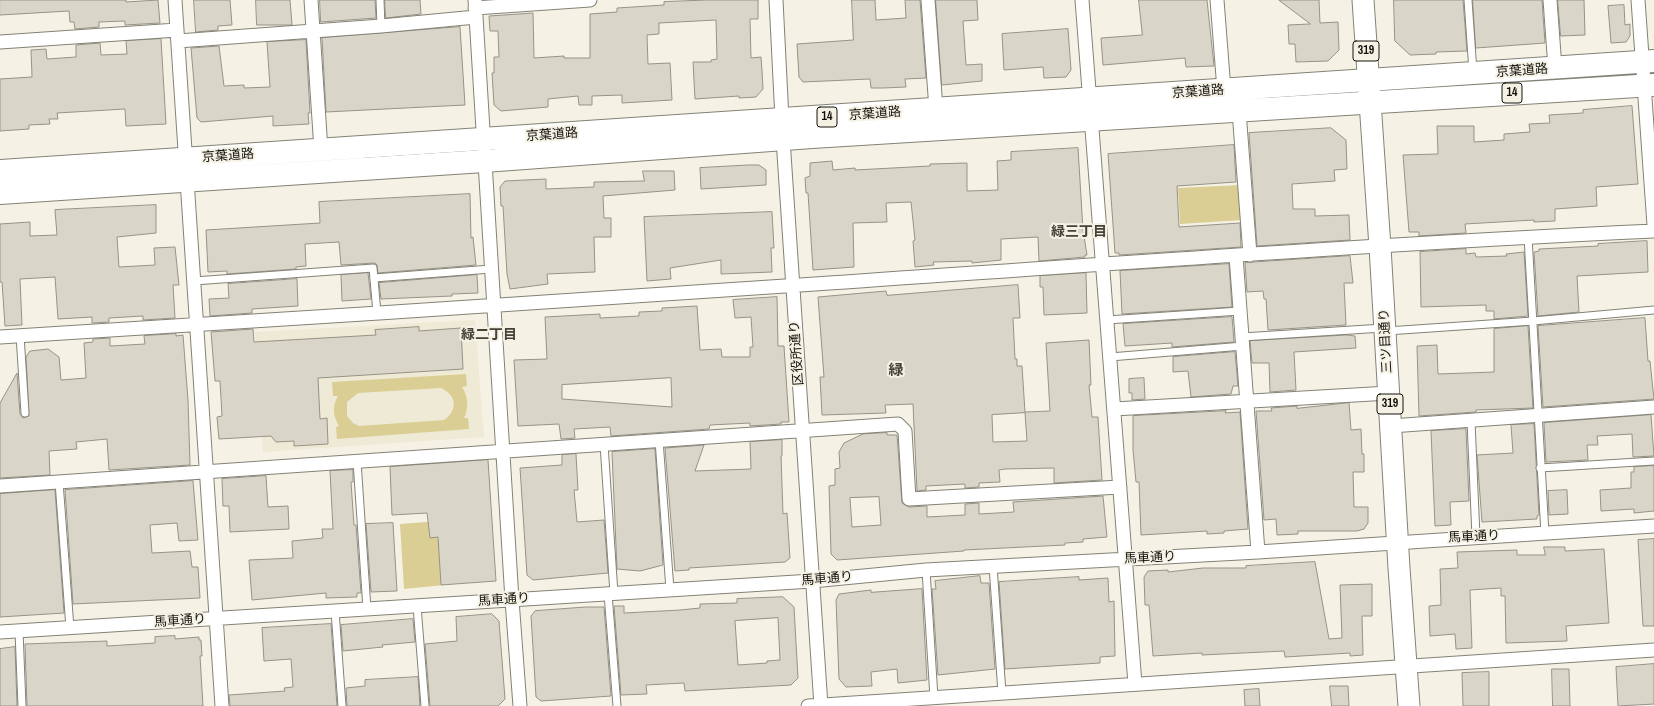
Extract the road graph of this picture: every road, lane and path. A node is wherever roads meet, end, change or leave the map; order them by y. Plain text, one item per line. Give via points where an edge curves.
1 (175, 0) edge
2 (311, 0) edge
3 (380, 0) edge
4 (590, 0) edge
5 (776, 0) edge
6 (928, 0) edge
7 (1082, 0) edge
8 (1217, 0) edge
9 (1363, 0) edge
10 (1468, 0) edge
11 (1550, 0) edge
12 (1638, 0) edge
13 (475, 8) edge
14 (381, 26) junction
15 (313, 31) junction
16 (177, 35) junction
17 (0, 42) edge
18 (1648, 62) edge
19 (1555, 68) junction
20 (1474, 74) junction
21 (1368, 81) junction
22 (1649, 85) edge
23 (1224, 90) junction
24 (1090, 99) junction
25 (1370, 102) junction
26 (936, 109) junction
27 (1239, 111) junction
28 (1092, 120) junction
29 (782, 130) junction
30 (483, 139) junction
31 (321, 150) junction
32 (186, 158) junction
33 (484, 161) junction
34 (0, 171) edge
35 (187, 180) junction
36 (0, 193) edge
37 (1654, 225) edge
38 (1654, 231) edge
39 (1528, 237) junction
40 (1380, 247) junction
41 (1250, 255) junction
42 (1236, 256) junction
43 (1102, 263) junction
44 (491, 268) junction
45 (374, 278) junction
46 (194, 281) junction
47 (793, 286) junction
48 (493, 306) junction
49 (1654, 310) edge
50 (1240, 311) junction
51 (377, 313) junction
52 (1107, 320) junction
53 (1533, 321) junction
54 (197, 323) junction
55 (1385, 330) junction
56 (20, 335) junction
57 (0, 337) edge
58 (1242, 342) junction
59 (1110, 357) junction
60 (1389, 392) junction
61 (1247, 402) junction
62 (1654, 407) edge
63 (1114, 409) junction
64 (25, 413) dead end
65 (1539, 417) junction
66 (1471, 421) junction
67 (1391, 426) junction
68 (802, 430) junction
69 (659, 440) junction
70 (604, 444) junction
71 (503, 451) junction
72 (357, 461) junction
73 (1654, 461) edge
74 (1540, 468) junction
75 (206, 471) junction
76 (60, 482) junction
77 (0, 486) edge
78 (1120, 487) junction
79 (1654, 526) edge
80 (1545, 534) junction
81 (1476, 537) junction
82 (1397, 543) junction
83 (1258, 552) junction
84 (1125, 560) junction
85 (993, 566) junction
86 (926, 570) junction
87 (812, 581) junction
88 (670, 590) junction
89 (611, 594) junction
90 (512, 600) junction
91 (417, 606) junction
92 (367, 609) junction
93 (335, 611) junction
94 (216, 618) junction
95 (70, 628) junction
96 (19, 631) junction
97 (0, 632) edge
98 (1654, 650) edge
99 (1406, 667) junction
100 (1135, 684) junction
101 (1002, 693) junction
102 (934, 698) junction
103 (821, 705) edge
104 (22, 706) edge
105 (222, 706) edge
106 (342, 706) edge
107 (425, 706) edge
108 (520, 706) edge
109 (617, 706) edge
110 (808, 706) edge
111 (1409, 706) edge

1 - 16 street
2 - 15 street
3 - 14 lane
4 - 13 street
5 - 29 street, 区役所通り
6 - 26 street
7 - 24 street
8 - 23 street
9 - 21 main road, 三ツ目通り / 319
10 - 20 lane
11 - 19 street
12 - 18 street
13 - 14 street
13 - 30 street
14 - 15 street
15 - 16 street
15 - 31 street
16 - 17 street
16 - 32 street
18 - 19 highway, 京葉道路 / 14
18 - 22 street
19 - 20 highway, 京葉道路 / 14
20 - 21 highway, 京葉道路 / 14
21 - 23 highway, 京葉道路 / 14
21 - 25 main road, 三ツ目通り / 319
22 - 25 highway, 京葉道路 / 14
22 - 37 street
23 - 24 highway, 京葉道路 / 14
24 - 26 highway, 京葉道路 / 14
24 - 28 street
25 - 27 highway, 京葉道路 / 14
25 - 40 main road, 三ツ目通り / 319
26 - 29 highway, 京葉道路 / 14
27 - 28 highway, 京葉道路 / 14
27 - 41 street
28 - 29 highway, 京葉道路 / 14
28 - 43 street
29 - 30 highway, 京葉道路 / 14
29 - 33 highway, 京葉道路 / 14
29 - 47 street, 区役所通り
30 - 31 highway, 京葉道路 / 14
30 - 33 street
31 - 32 highway, 京葉道路 / 14
32 - 34 highway, 京葉道路 / 14
32 - 35 street
33 - 35 highway, 京葉道路 / 14
33 - 44 street
35 - 36 highway, 京葉道路 / 14
35 - 46 street
38 - 39 street
39 - 40 street
39 - 53 lane
40 - 41 street
40 - 55 main road, 三ツ目通り / 319
41 - 42 street
42 - 43 street
42 - 50 street
43 - 47 street
43 - 52 street
44 - 45 lane
44 - 48 street
45 - 46 lane via 373,268
45 - 51 lane
46 - 54 street
47 - 48 street
47 - 68 street, 区役所通り
48 - 51 street
48 - 71 street
49 - 53 lane
50 - 52 lane
50 - 58 street
51 - 54 street
52 - 59 street
53 - 55 lane
53 - 65 lane
54 - 56 street
54 - 75 street
55 - 58 lane
55 - 60 main road, 三ツ目通り / 319
56 - 57 street
56 - 64 lane
58 - 59 lane
58 - 61 street
59 - 63 street
60 - 61 street
60 - 67 main road, 三ツ目通り / 319
61 - 63 street
61 - 83 street
62 - 65 street
63 - 78 street
65 - 66 street
65 - 74 lane
66 - 67 street
66 - 81 lane
67 - 82 main road, 三ツ目通り / 319
68 - 69 street
68 - 78 street via 898,424 905,431 909,499
68 - 87 street, 区役所通り
69 - 70 street
69 - 88 lane
70 - 71 street
70 - 89 lane
71 - 72 street
71 - 90 street
72 - 75 street
72 - 92 lane
73 - 74 lane
74 - 80 lane
75 - 76 street
75 - 94 street
76 - 77 street
76 - 95 lane
78 - 84 street
79 - 80 street, 馬車通り
80 - 81 street, 馬車通り
81 - 82 street, 馬車通り
82 - 83 street, 馬車通り
82 - 99 main road, 三ツ目通り / 319
83 - 84 street, 馬車通り
84 - 85 street, 馬車通り
84 - 100 street
85 - 86 street, 馬車通り
85 - 101 lane
86 - 87 street, 馬車通り
86 - 102 lane
87 - 88 street, 馬車通り
87 - 103 street, 区役所通り
88 - 89 street, 馬車通り
89 - 90 street, 馬車通り
89 - 109 lane
90 - 91 street, 馬車通り
90 - 108 street
91 - 92 street, 馬車通り
91 - 107 lane
92 - 93 street, 馬車通り
93 - 94 street, 馬車通り
93 - 106 lane
94 - 95 street, 馬車通り
94 - 105 street
95 - 96 street, 馬車通り
96 - 97 street, 馬車通り
96 - 104 lane
98 - 99 street
99 - 100 street
99 - 111 main road, 三ツ目通り / 319
100 - 101 street
101 - 102 street
102 - 103 street
103 - 110 street

